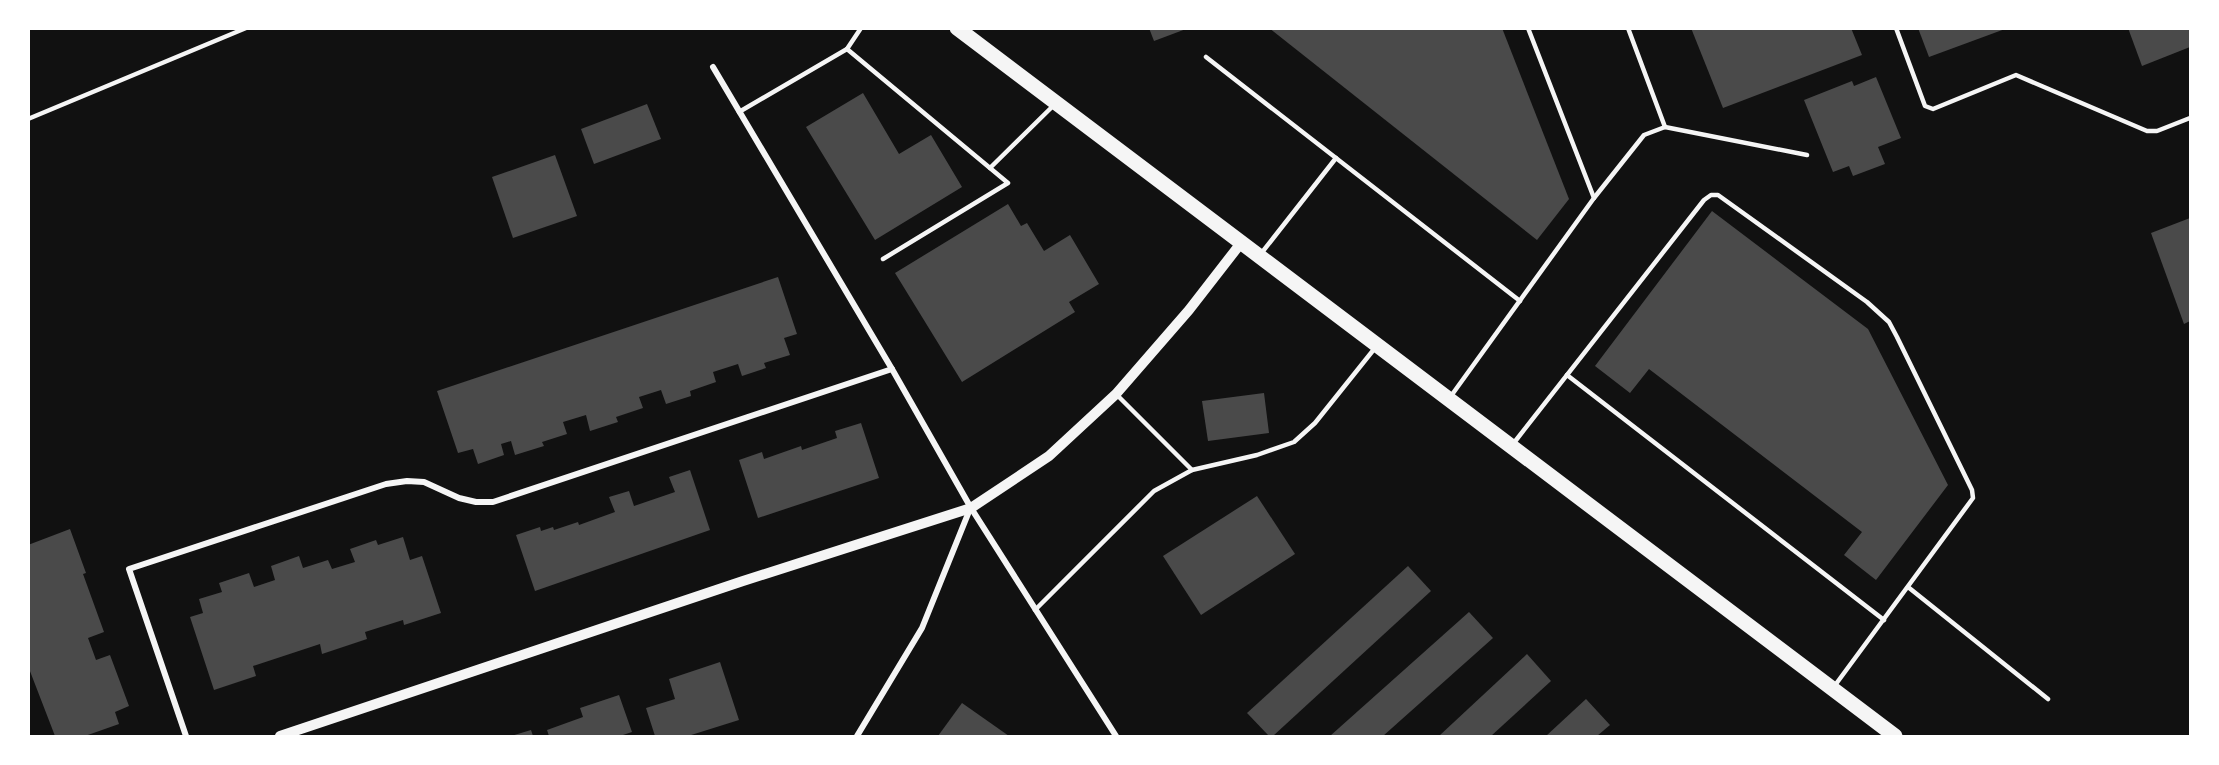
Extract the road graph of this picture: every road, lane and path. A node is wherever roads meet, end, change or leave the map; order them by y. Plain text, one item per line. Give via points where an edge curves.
1 (246, 28) edge
2 (861, 28) edge
3 (957, 28) edge
4 (1528, 28) edge
5 (1628, 28) edge
6 (1896, 28) edge
7 (846, 49) junction
8 (1206, 57) dead end
9 (713, 67) dead end
10 (1056, 103) junction
11 (739, 112) junction
12 (2190, 118) edge
13 (28, 119) edge
14 (1665, 127) junction
15 (1807, 155) dead end
16 (1336, 158) junction
17 (990, 168) junction
18 (1594, 198) junction
19 (1241, 243) junction
20 (1259, 257) junction
21 (883, 259) dead end
22 (1520, 301) junction
23 (1377, 346) junction
24 (892, 369) junction
25 (1567, 375) junction
26 (1116, 394) junction
27 (1449, 400) junction
28 (1511, 446) junction
29 (1192, 470) junction
30 (971, 508) junction
31 (1908, 587) junction
32 (1035, 610) junction
33 (1884, 620) junction
34 (1832, 689) junction
35 (2048, 699) dead end
36 (186, 736) edge
37 (280, 736) edge
38 (857, 736) edge
39 (1116, 736) edge
40 (1895, 736) edge

1 - 13 lane
2 - 7 lane
3 - 10 main road
4 - 18 lane
5 - 14 lane
6 - 12 lane via 1925,105 1932,109 2016,75 2147,131
7 - 11 lane
7 - 17 lane
8 - 16 lane
9 - 11 street
10 - 17 lane
10 - 19 main road
11 - 24 street
14 - 15 lane
14 - 18 lane via 1644,135
16 - 20 lane
16 - 22 lane
17 - 21 lane via 1008,183
18 - 22 lane
19 - 20 main road
19 - 26 street
20 - 23 main road
22 - 27 lane
23 - 27 main road
23 - 29 lane via 1315,423 1294,442
24 - 30 street
24 - 36 street via 493,502 459,498 424,482 386,484 129,569
25 - 28 lane
25 - 31 lane via 1704,200 1718,195 1889,322 1972,490 1968,506
25 - 33 lane
26 - 29 lane
26 - 30 street via 1048,456
27 - 28 main road
28 - 34 main road
29 - 32 lane via 1154,491
30 - 32 street
30 - 37 street
30 - 38 street via 922,628
31 - 33 lane
31 - 35 lane
32 - 39 street
33 - 34 lane
34 - 40 main road

